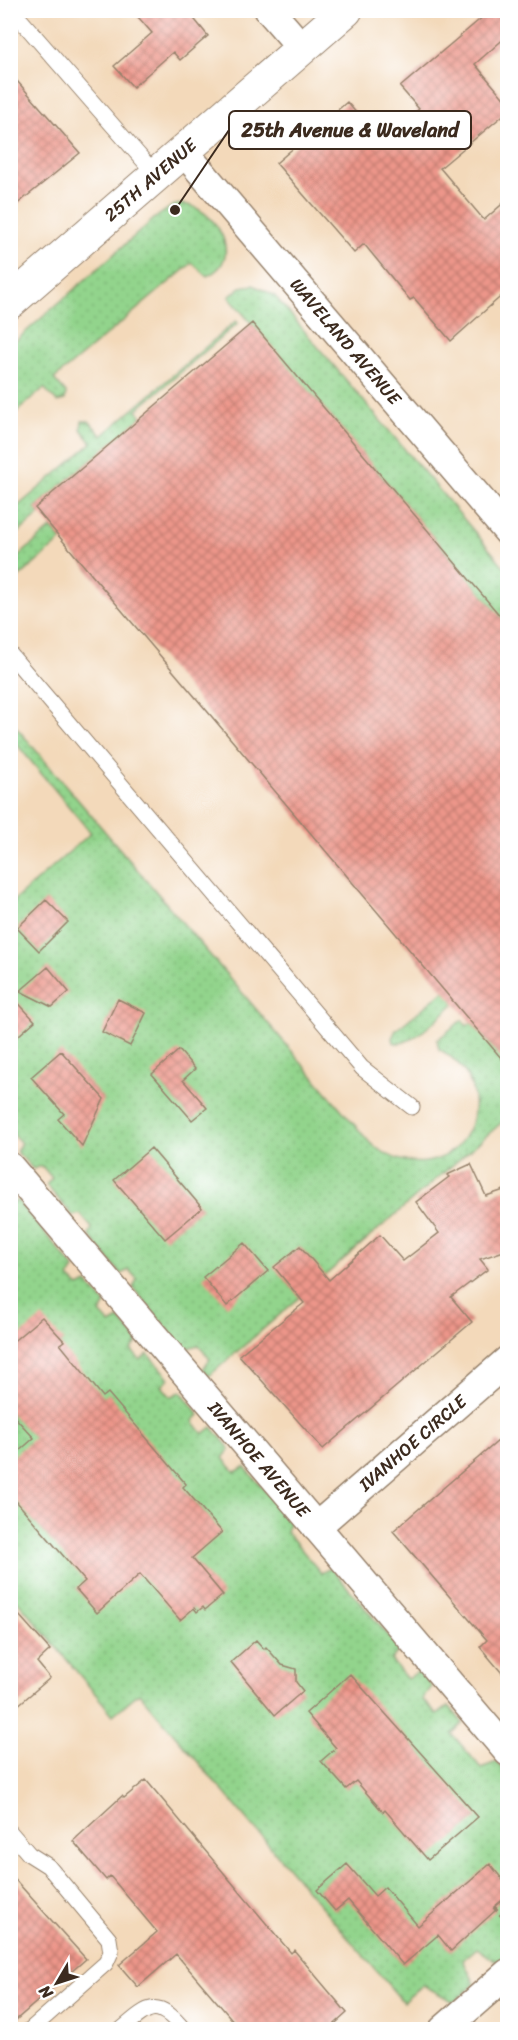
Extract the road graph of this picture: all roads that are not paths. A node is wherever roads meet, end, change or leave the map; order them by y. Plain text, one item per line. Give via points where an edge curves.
1 (12, 10) edge
2 (269, 10) edge
3 (346, 10) edge
4 (302, 48) junction
5 (184, 152) junction
6 (157, 176) junction
7 (10, 302) edge
8 (507, 532) edge
9 (10, 654) edge
10 (412, 1107) dead end
11 (10, 1167) edge
12 (507, 1360) edge
13 (316, 1527) junction
14 (507, 1752) edge
15 (10, 1832) edge
16 (507, 1973) edge
17 (30, 2030) edge
18 (121, 2030) edge
19 (184, 2030) edge
20 (443, 2030) edge

1 - 6 lane
2 - 4 street
3 - 4 street, 25TH AVENUE
4 - 5 street, 25TH AVENUE
5 - 6 street, 25TH AVENUE
5 - 8 street, WAVELAND AVENUE
6 - 7 street, 25TH AVENUE
9 - 10 lane via 362,1068
11 - 13 street, IVANHOE AVENUE
12 - 13 street, IVANHOE CIRCLE
13 - 14 street, IVANHOE AVENUE
15 - 17 lane via 29,1854 48,1866 109,1940 111,1952 106,1963
16 - 20 street
18 - 19 lane via 143,2010 154,2007 168,2011

